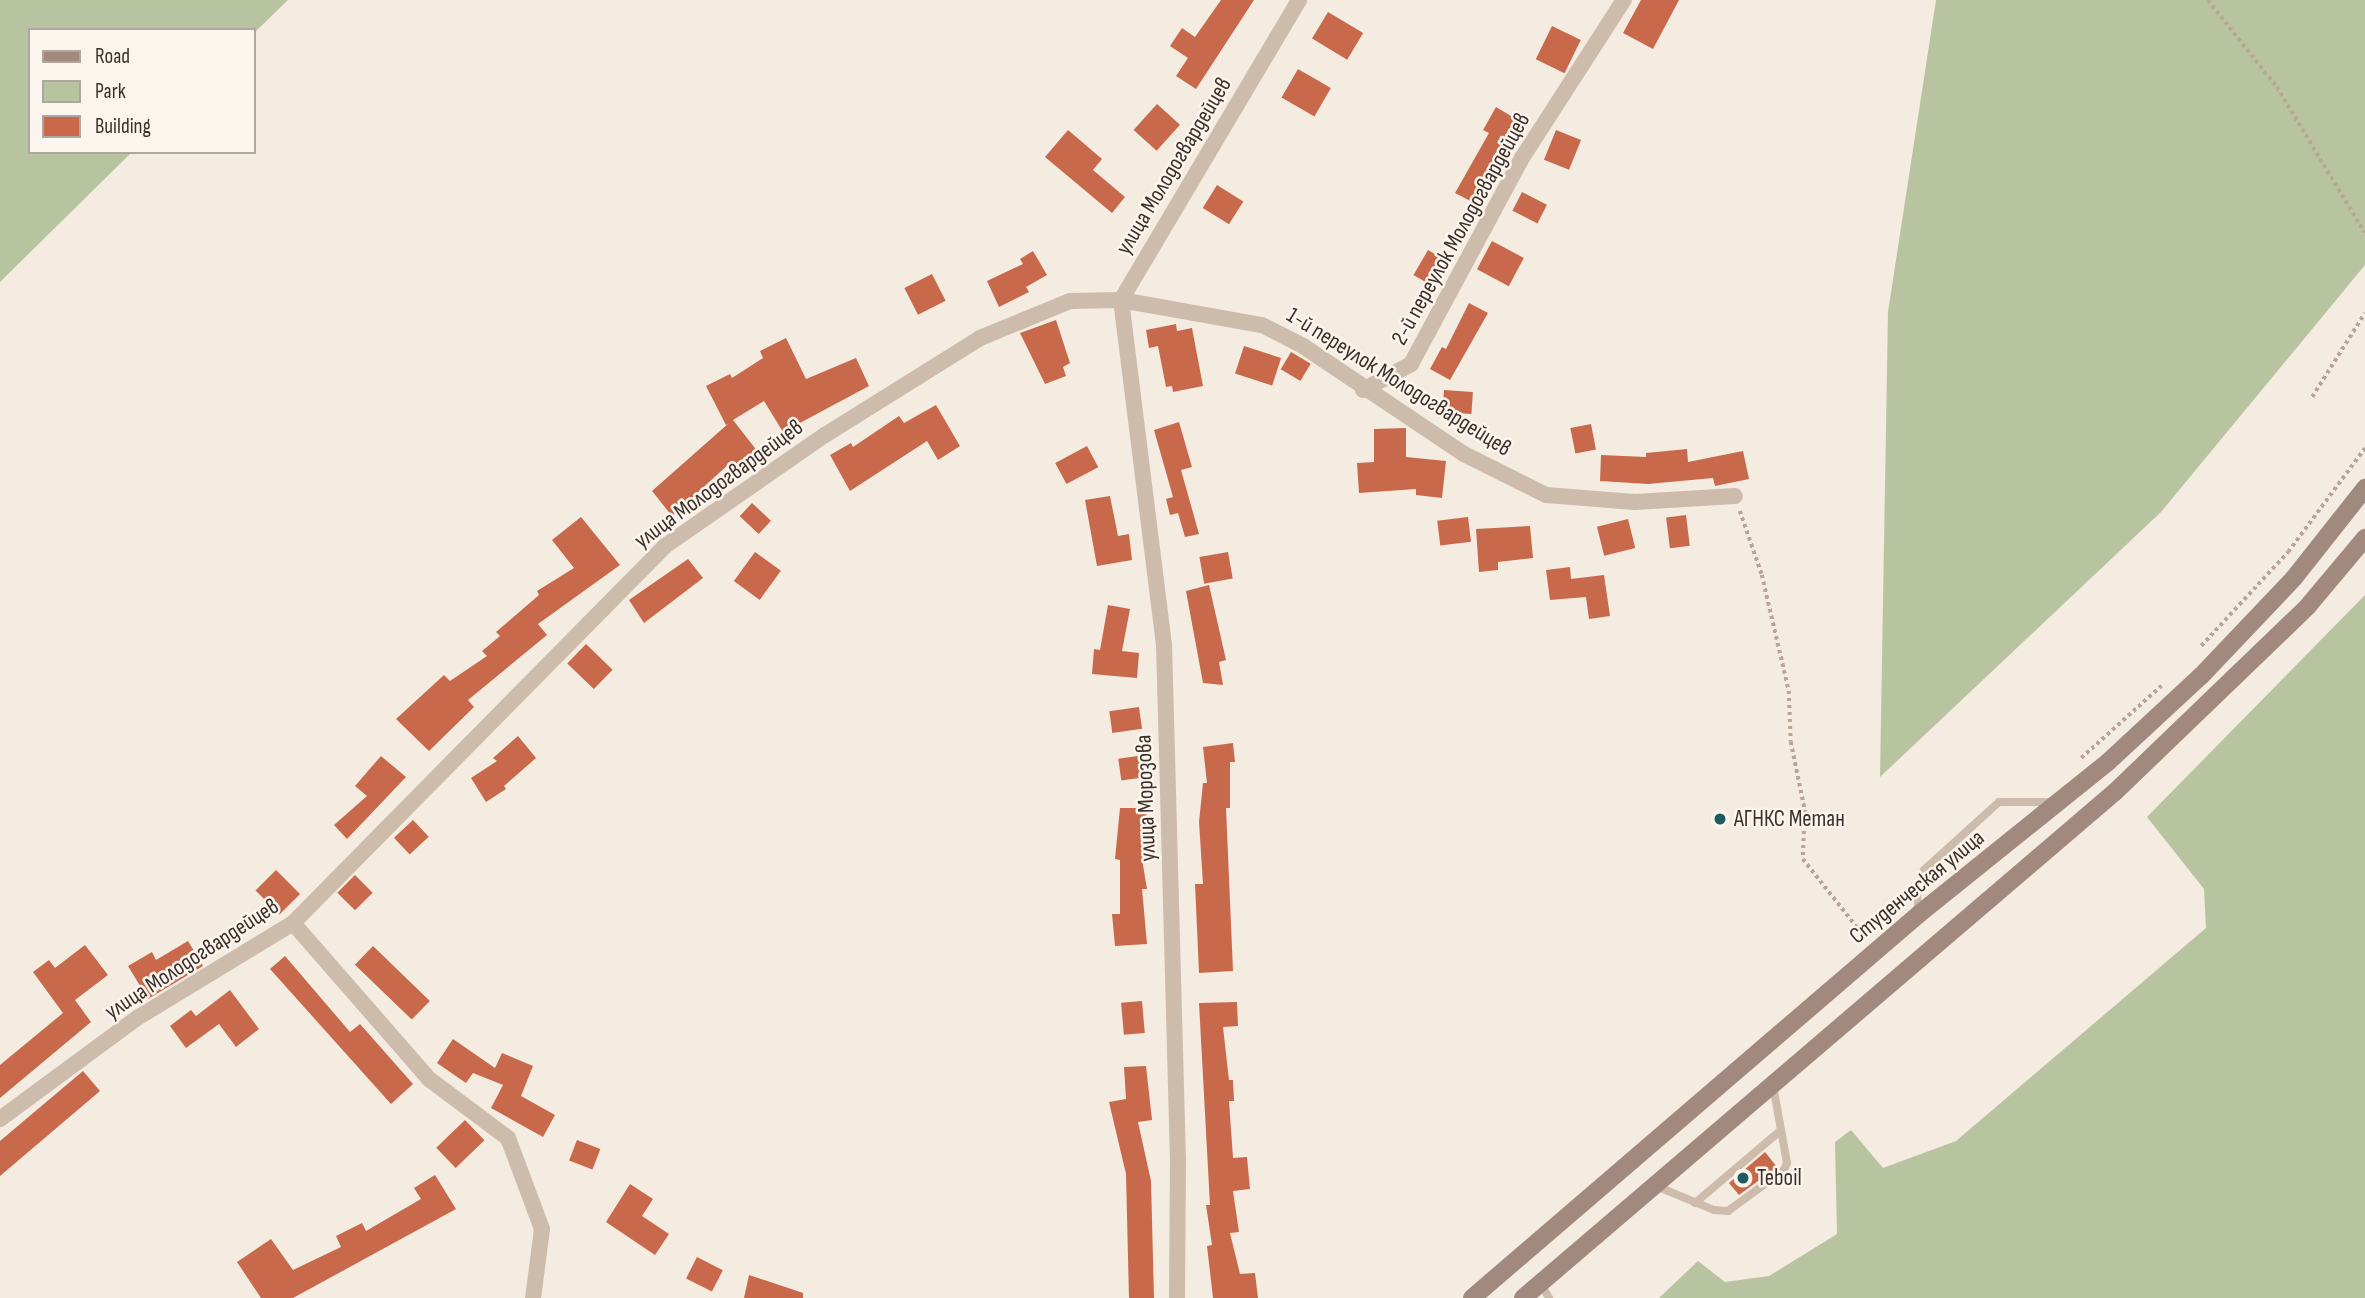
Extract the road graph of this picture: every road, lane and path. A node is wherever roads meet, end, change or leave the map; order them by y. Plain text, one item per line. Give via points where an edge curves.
1 (1299, 0) edge
2 (1624, 0) edge
3 (2208, 0) edge
4 (2365, 233) edge
5 (1121, 299) junction
6 (2365, 313) edge
7 (1363, 390) junction
8 (2312, 397) dead end
9 (2365, 448) edge
10 (2365, 488) edge
11 (1735, 496) joint
12 (2365, 538) edge
13 (2196, 652) dead end
14 (2167, 680) dead end
15 (2076, 763) dead end
16 (2061, 803) junction
17 (1919, 914) junction
18 (293, 923) junction
19 (1866, 939) dead end
20 (1773, 1085) junction
21 (0, 1119) edge
22 (1780, 1131) junction
23 (1656, 1186) junction
24 (1695, 1203) junction
25 (1545, 1291) edge
26 (533, 1298) edge
27 (1177, 1298) edge
28 (1472, 1298) edge
29 (1523, 1298) edge

1 - 5 street, улица Молодогвардейцев
2 - 7 street, 2-й переулок Молодогвардейцев via 1522,158 1411,364
3 - 4 path via 2277,87
5 - 7 street, 1-й переулок Молодогвардейцев via 1262,325 1303,346
5 - 18 street, улица Молодогвардейцев via 1070,301 980,338 825,435 665,546
5 - 27 street, улица Морозова via 1164,645 1178,1161
6 - 8 path
7 - 11 street, 1-й переулок Молодогвардейцев via 1464,454 1546,495 1635,502
9 - 13 path via 2288,552
10 - 16 main road, Студенческая улица via 2294,578 2201,676
11 - 19 path via 1762,575 1790,691 1791,742 1805,810 1803,859
12 - 20 main road via 2308,606 2116,791 1936,940
14 - 15 path
16 - 17 main road, Студенческая улица
16 - 17 lane via 1999,802 1924,870 1917,895
17 - 28 main road, Студенческая улица
18 - 21 street, улица Молодогвардейцев via 137,1018
18 - 26 street via 429,1079 508,1138 542,1228
20 - 22 lane
20 - 23 main road
22 - 24 lane
22 - 24 lane via 1787,1163 1784,1170 1739,1207 1714,1210
23 - 24 lane
23 - 25 main road
25 - 29 main road

